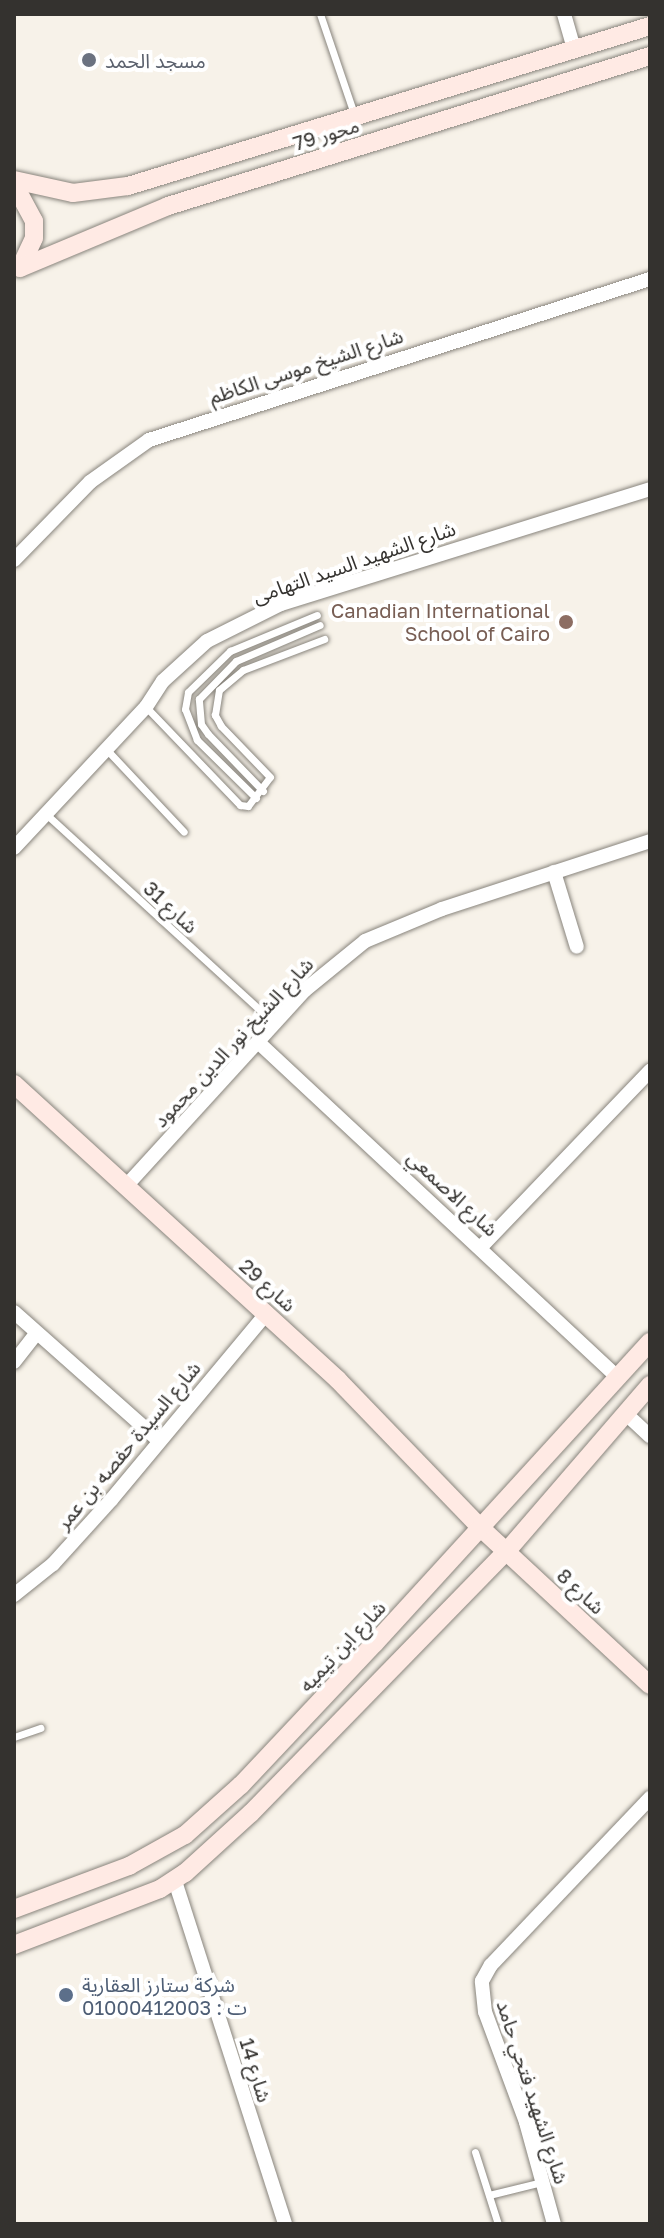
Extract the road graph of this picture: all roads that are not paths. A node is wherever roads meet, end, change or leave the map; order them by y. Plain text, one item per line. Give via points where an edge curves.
1 (320, 14) edge
2 (564, 14) edge
3 (650, 26) edge
4 (574, 49) junction
5 (650, 56) edge
6 (355, 119) junction
7 (14, 182) edge
8 (17, 271) edge
9 (650, 279) edge
10 (650, 489) edge
11 (14, 560) edge
12 (317, 615) dead end
13 (320, 625) dead end
14 (324, 639) dead end
15 (146, 707) junction
16 (107, 750) junction
17 (263, 791) junction
18 (256, 798) junction
19 (46, 814) junction
20 (14, 822) edge
21 (184, 832) dead end
22 (26, 834) junction
23 (650, 841) edge
24 (14, 848) edge
25 (554, 872) junction
26 (577, 947) dead end
27 (274, 1023) junction
28 (258, 1042) junction
29 (650, 1071) edge
30 (14, 1084) edge
31 (126, 1186) junction
32 (482, 1246) junction
33 (14, 1312) edge
34 (267, 1313) junction
35 (36, 1334) junction
36 (650, 1342) edge
37 (14, 1362) edge
38 (617, 1377) junction
39 (650, 1385) edge
40 (625, 1413) junction
41 (650, 1436) edge
42 (157, 1439) junction
43 (482, 1529) junction
44 (506, 1552) junction
45 (14, 1595) edge
46 (650, 1685) edge
47 (40, 1728) dead end
48 (14, 1737) edge
49 (650, 1798) edge
50 (169, 1847) junction
51 (129, 1866) junction
52 (180, 1877) junction
53 (144, 1896) junction
54 (14, 1909) edge
55 (14, 1945) edge
56 (475, 2152) dead end
57 (542, 2182) junction
58 (489, 2195) junction
59 (285, 2224) edge
60 (498, 2224) edge
61 (554, 2224) edge

1 - 6 lane
2 - 4 street
3 - 4 street, محور 79
4 - 6 street, محور 79
5 - 8 street, محور 79 via 168,206
6 - 7 street, محور 79 via 101,191 48,190
7 - 8 street via 34,221 34,238
9 - 11 street, شارع الشيخ موسى الكاظم via 176,428 101,473
10 - 15 street, شارع الشهيد السيد التهامى via 281,604 207,641 163,681
12 - 18 lane via 230,651 188,692 188,725 197,740
13 - 17 lane via 236,661 199,699 208,734
14 - 17 lane via 243,670 219,690 215,715 270,777
15 - 16 street, شارع الشهيد السيد التهامى
15 - 18 lane via 240,805 248,806
16 - 19 street, شارع الشهيد السيد التهامى
16 - 21 lane
17 - 18 lane
19 - 22 street, شارع الشهيد السيد التهامى
19 - 27 lane, شارع 31
20 - 22 street
22 - 24 street, شارع الشهيد السيد التهامى
23 - 25 street, شارع الشيخ نور الدين محمود
25 - 26 street
25 - 27 street, شارع الشيخ نور الدين محمود via 407,921 365,941
27 - 28 street, شارع الشيخ نور الدين محمود
28 - 31 street, شارع الشيخ نور الدين محمود
28 - 32 street, شارع الاصمعي
29 - 32 street
30 - 31 street, شارع 29
31 - 34 street, شارع 29
32 - 38 street, شارع الاصمعي
33 - 35 street
34 - 42 street, شارع السيدة حفصه بن عمر
34 - 43 street, شارع 29
35 - 37 street
35 - 42 street
36 - 38 street, شارع ابن تيميه
38 - 43 street, شارع ابن تيميه
39 - 40 street
40 - 41 street
40 - 44 street
42 - 45 street, شارع السيدة حفصه بن عمر via 53,1564
43 - 44 street, شارع 8
43 - 50 street, شارع ابن تيميه via 241,1785
44 - 46 street, شارع 8
44 - 52 street via 251,1813
47 - 48 lane
49 - 57 street, شارع الشهيد فتحي حامد via 491,1965 482,1981 485,2012
50 - 51 street, شارع ابن تيميه
50 - 52 street
51 - 53 street
51 - 54 street, شارع ابن تيميه
52 - 53 street
52 - 59 street, شارع 14
53 - 55 street
56 - 58 lane
57 - 58 lane
57 - 61 street, شارع الشهيد فتحي حامد
58 - 60 lane

